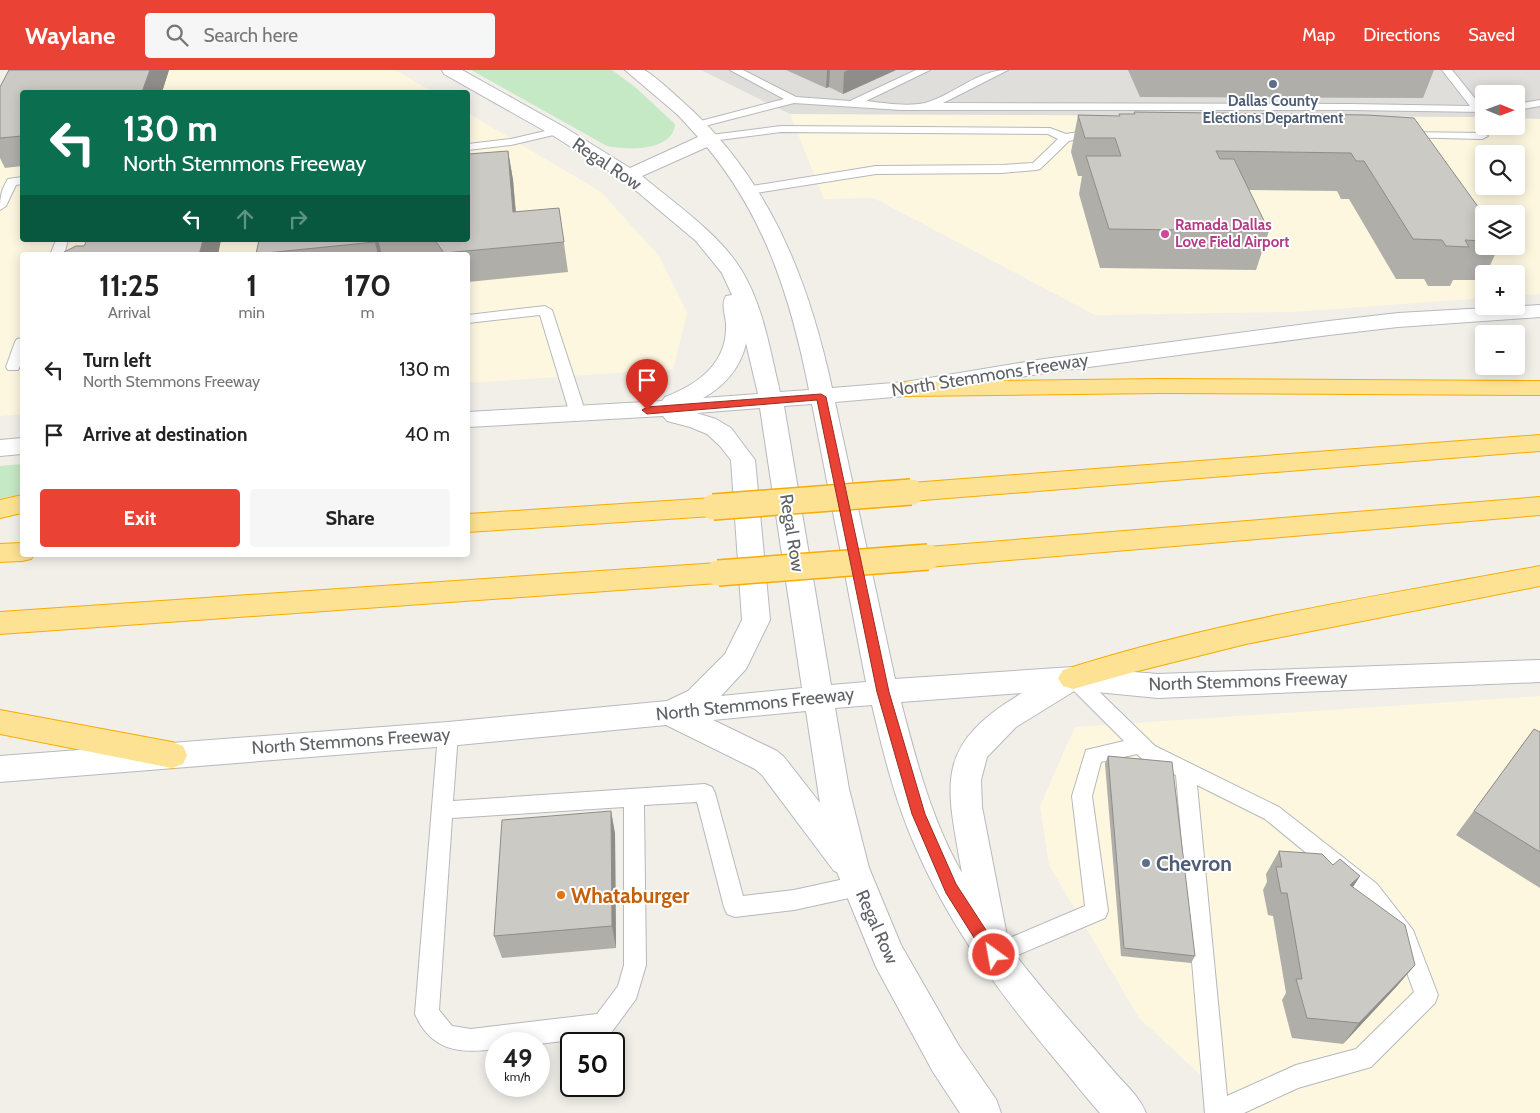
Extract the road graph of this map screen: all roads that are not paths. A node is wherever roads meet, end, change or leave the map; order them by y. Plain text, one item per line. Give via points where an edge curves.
1 (450, 70) edge
2 (632, 70) edge
3 (735, 70) edge
4 (925, 70) edge
5 (1003, 70) edge
6 (1447, 70) edge
7 (794, 100) junction
8 (1475, 103) edge
9 (1540, 103) edge
10 (852, 104) junction
11 (927, 106) junction
12 (1525, 106) edge
13 (1475, 110) edge
14 (558, 131) junction
15 (704, 132) junction
16 (1110, 132) edge
17 (1396, 135) edge
18 (1482, 136) dead end
19 (1065, 138) junction
20 (470, 147) edge
21 (630, 175) junction
22 (20, 181) edge
23 (750, 190) junction
24 (0, 206) edge
25 (732, 272) junction
26 (1540, 311) edge
27 (470, 319) edge
28 (20, 347) edge
29 (12, 367) edge
30 (1540, 388) edge
31 (905, 389) junction
32 (821, 397) junction
33 (771, 401) junction
34 (647, 410) junction
35 (578, 414) junction
36 (470, 420) edge
37 (1540, 444) edge
38 (20, 446) edge
39 (0, 448) edge
40 (20, 504) edge
41 (1540, 506) edge
42 (0, 509) edge
43 (470, 523) edge
44 (20, 552) edge
45 (0, 553) edge
46 (1540, 576) edge
47 (0, 623) edge
48 (1540, 671) edge
49 (1072, 678) junction
50 (883, 692) junction
51 (818, 698) junction
52 (670, 713) junction
53 (0, 722) edge
54 (448, 734) junction
55 (1141, 745) junction
56 (172, 755) junction
57 (0, 769) edge
58 (1185, 769) junction
59 (634, 797) junction
60 (442, 810) junction
61 (855, 877) junction
62 (994, 955) junction
63 (982, 1113) edge
64 (1127, 1113) edge
65 (1217, 1113) edge

1 - 14 main road, Regal Row
2 - 15 main road
3 - 7 lane
4 - 10 lane
5 - 11 lane
6 - 8 lane
7 - 10 lane
7 - 15 lane
9 - 12 lane
10 - 11 lane
11 - 13 lane
14 - 20 lane via 511,142
14 - 21 main road, Regal Row
15 - 19 lane via 1050,131
15 - 21 main road
15 - 23 main road
16 - 19 lane via 1081,133
17 - 18 lane
19 - 23 lane via 1036,166 876,170
21 - 25 main road, Regal Row via 703,237
22 - 24 lane via 12,182
23 - 32 main road via 790,273 817,370
25 - 33 main road, Regal Row via 749,310
25 - 34 main road via 737,335 722,372 709,386 688,397
26 - 31 main road, North Stemmons Freeway via 1329,328 1044,366
27 - 35 lane via 546,310
28 - 29 lane
30 - 31 highway via 1160,386
31 - 32 main road, North Stemmons Freeway
32 - 33 main road, North Stemmons Freeway
32 - 50 main road
33 - 34 main road, North Stemmons Freeway
33 - 51 main road, Regal Row
34 - 35 main road, North Stemmons Freeway
34 - 52 main road via 706,422 730,440 743,460 756,620 736,661 698,699
35 - 36 main road, North Stemmons Freeway
37 - 43 highway, bridge
38 - 39 main road
40 - 42 highway
41 - 47 highway, bridge via 718,573
44 - 45 highway
46 - 49 highway via 1206,642
48 - 49 main road, North Stemmons Freeway via 1158,686
49 - 50 main road, North Stemmons Freeway
49 - 55 lane
49 - 62 main road via 1005,718 973,751 965,780 966,807
50 - 51 main road, North Stemmons Freeway
50 - 62 main road via 918,814 951,888
51 - 52 main road, North Stemmons Freeway
51 - 61 main road, Regal Row via 833,789
52 - 54 main road, North Stemmons Freeway
52 - 61 main road via 773,766
53 - 56 highway
54 - 56 main road, North Stemmons Freeway
54 - 60 lane
55 - 58 lane via 1148,752
55 - 62 lane via 1093,756 1082,796 1097,911
56 - 57 main road, North Stemmons Freeway
58 - 65 lane
58 - 65 lane via 1272,813 1369,891 1405,937 1427,995 1364,1059 1296,1077
59 - 60 lane
59 - 60 lane via 635,965 628,991 603,1025 471,1041 446,1036 426,1014
59 - 61 lane via 705,792 735,907 794,900
61 - 63 main road, Regal Row via 888,955 946,1059
62 - 64 main road

